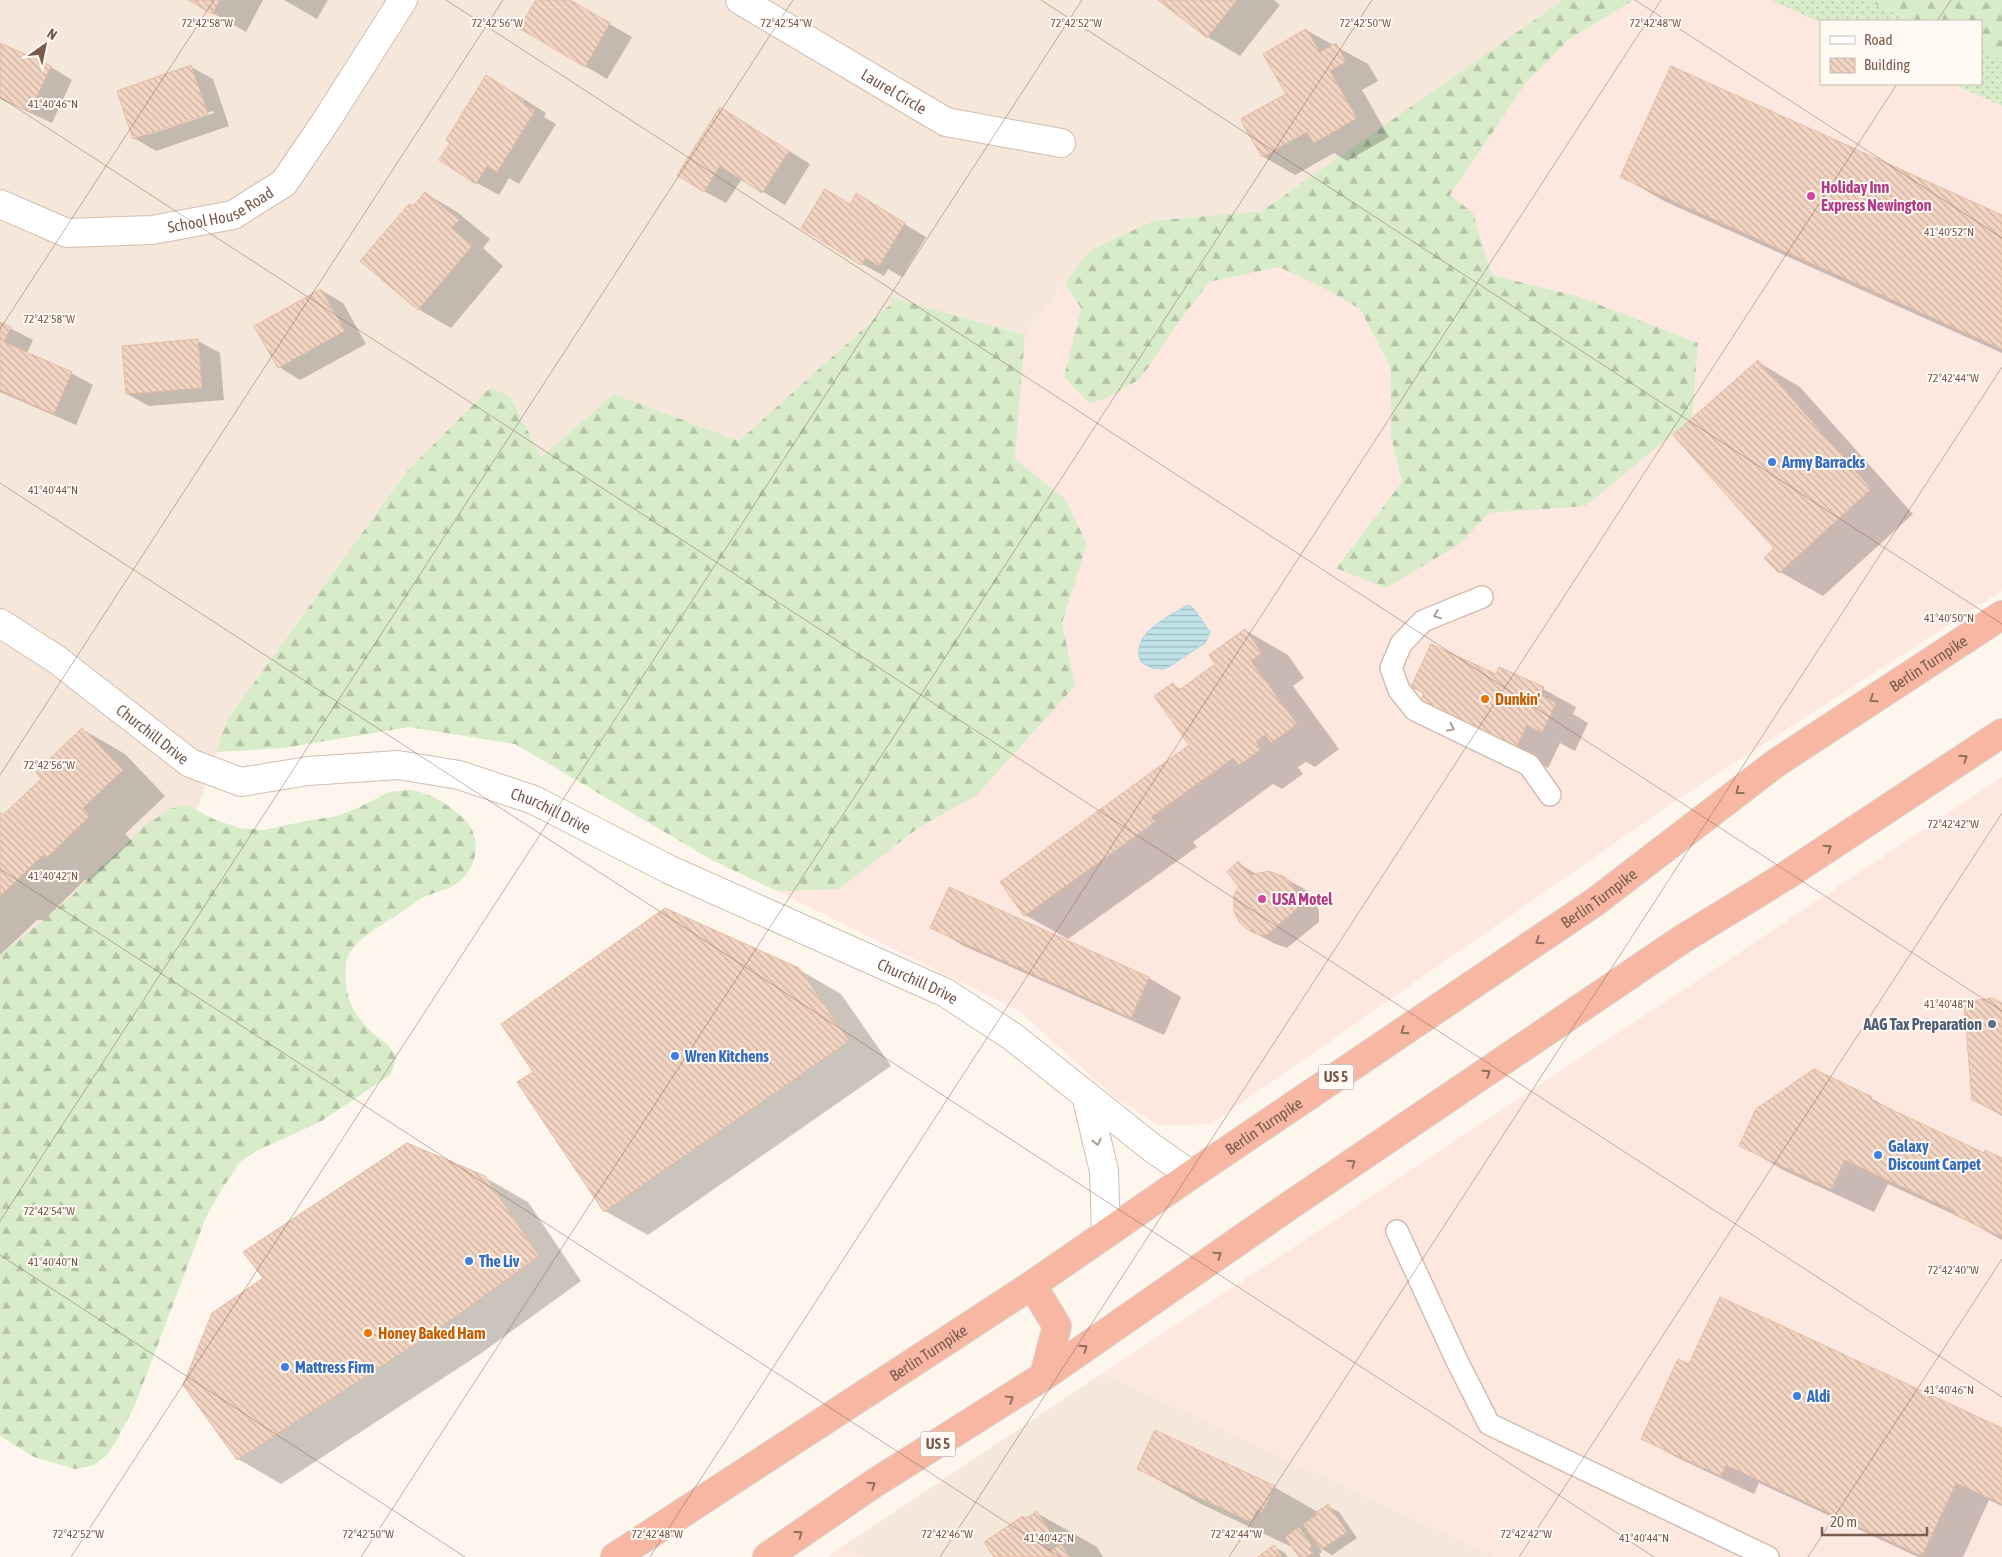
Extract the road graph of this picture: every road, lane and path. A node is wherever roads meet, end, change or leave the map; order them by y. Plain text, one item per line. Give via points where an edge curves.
1 (403, 0) edge
2 (740, 0) edge
3 (1061, 143) dead end
4 (0, 204) edge
5 (1482, 597) dead end
6 (2002, 615) edge
7 (0, 623) edge
8 (2002, 733) edge
9 (1550, 794) dead end
10 (1086, 1095) junction
11 (1191, 1175) junction
12 (1397, 1231) dead end
13 (1106, 1234) junction
14 (1032, 1285) junction
15 (1044, 1376) junction
16 (1744, 1552) edge
17 (615, 1557) edge
18 (767, 1557) edge
19 (1768, 1557) edge

1 - 4 street, School House Road via 284,183 233,215 152,230 67,233
2 - 3 street, Laurel Circle via 946,122
5 -> 9 lane via 1423,621 1401,644 1391,668 1400,690 1414,710 1529,765
6 -> 11 highway, Berlin Turnpike / US 5 via 1776,763 1595,902
7 - 10 street, Churchill Drive via 56,659 190,763 241,782 308,771 398,765 459,775 534,800 670,870 946,993 1013,1037
15 -> 8 highway, US 5 via 1681,940 1787,875
10 - 11 street, Churchill Drive
10 -> 13 street via 1104,1171
11 - 13 highway, Berlin Turnpike / US 5
12 - 16 lane via 1488,1424
13 - 14 highway, Berlin Turnpike / US 5
14 - 15 highway via 1057,1326
14 - 17 highway, Berlin Turnpike / US 5
18 -> 15 highway, US 5 via 873,1484
16 - 19 lane

